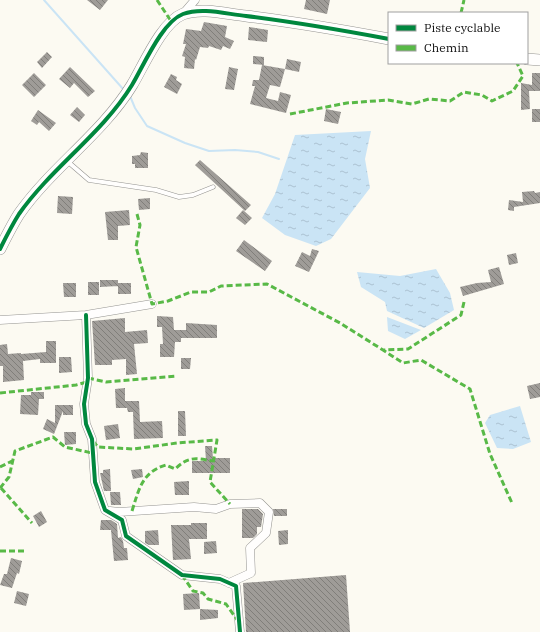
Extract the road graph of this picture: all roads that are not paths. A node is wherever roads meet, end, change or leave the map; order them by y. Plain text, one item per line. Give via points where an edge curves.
1 (195, 0) edge
2 (182, 15) junction
3 (388, 39) edge
4 (528, 59) edge
5 (540, 60) edge
6 (67, 161) junction
7 (213, 187) dead end
8 (0, 249) edge
9 (152, 304) dead end
10 (86, 315) junction
11 (0, 320) edge
12 (105, 510) junction
13 (228, 583) junction
14 (240, 632) edge

1 - 2 street
2 - 3 street via 195,11 219,13 304,23
2 - 6 street via 171,21 164,30 125,96
4 - 5 street
6 - 7 lane via 89,180 156,190 178,197 193,195
6 - 8 street via 19,214
9 - 10 street
10 - 11 street
10 - 12 street via 88,378 84,404 86,424 92,439 95,482
12 - 13 street via 122,520 126,536 182,574 220,579
12 - 13 street via 119,512 194,507 216,509 230,504 260,503 269,512 266,533 250,548 251,573
13 - 14 street via 236,586

